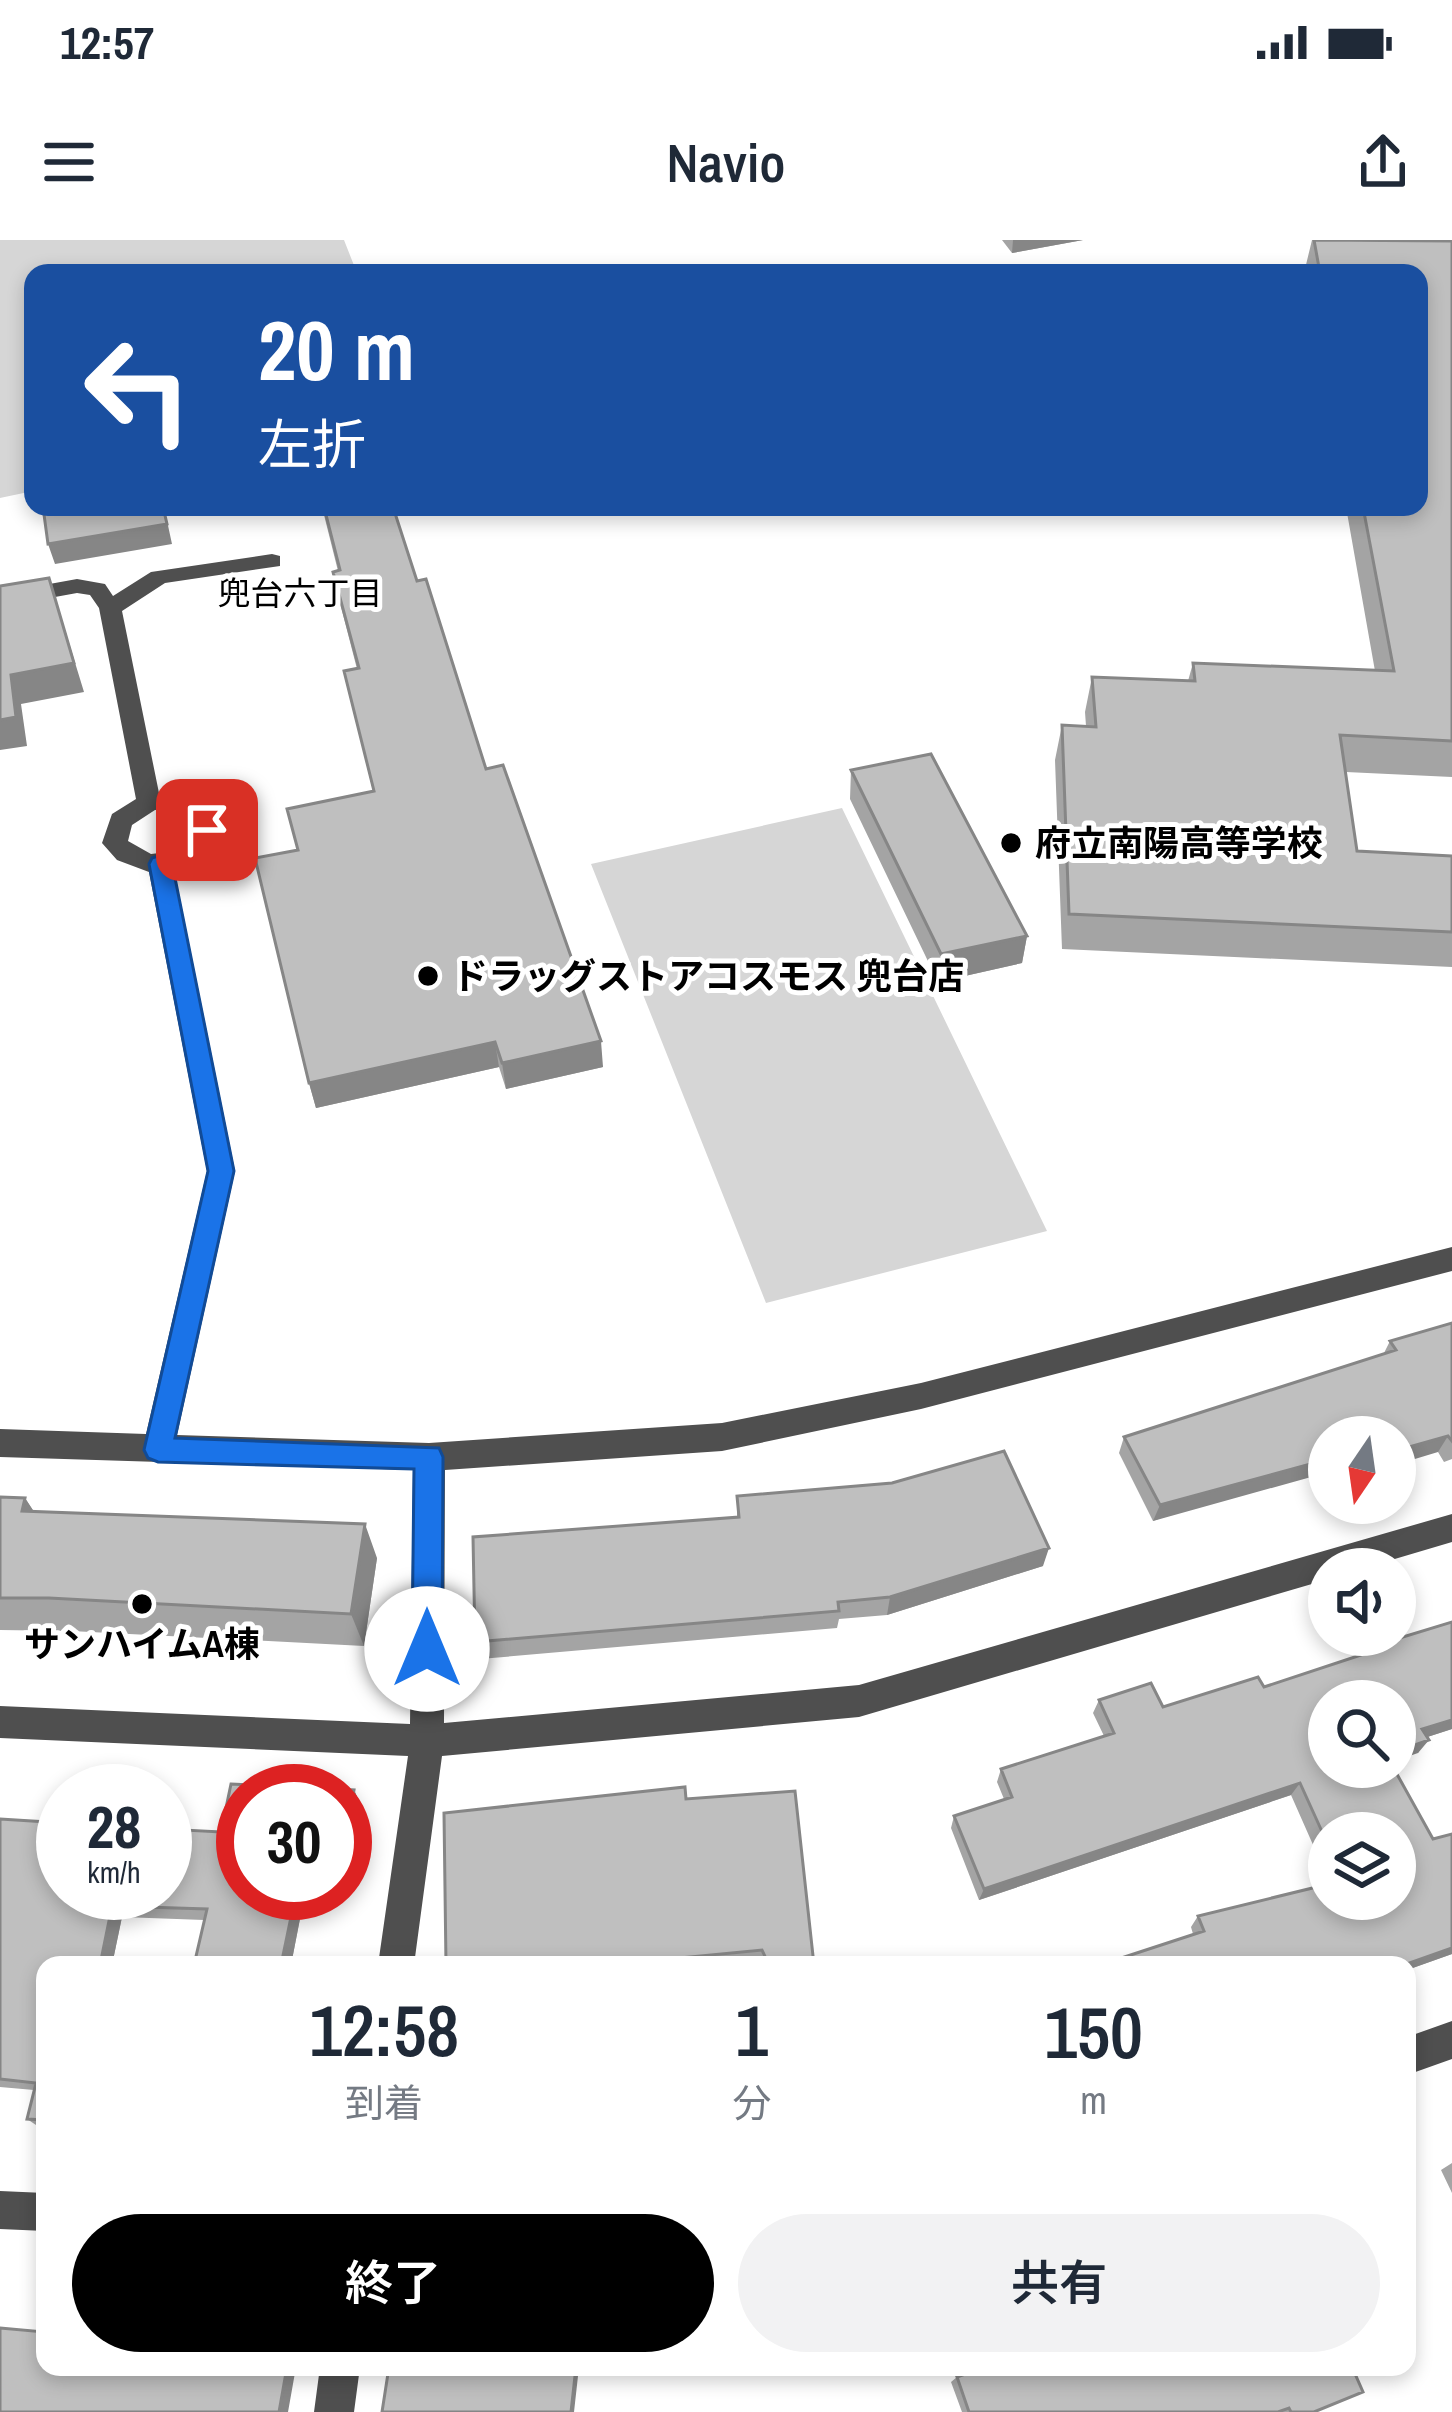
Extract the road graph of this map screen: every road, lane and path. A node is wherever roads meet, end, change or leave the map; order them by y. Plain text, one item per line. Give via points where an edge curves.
1 (272, 561) dead end
2 (0, 599) edge
3 (110, 608) junction
4 (149, 802) junction
5 (160, 864) junction
6 (1452, 1259) edge
7 (0, 1443) edge
8 (158, 1450) junction
9 (429, 1457) junction
10 (1452, 1528) edge
11 (0, 1723) edge
12 (427, 1741) junction
13 (397, 1956) edge
14 (1452, 2040) edge
15 (1416, 2053) edge
16 (0, 2210) edge
17 (36, 2212) edge
18 (339, 2376) edge
19 (334, 2412) edge

1 - 3 street via 159,577
2 - 3 street via 77,586 97,589
3 - 4 street
4 - 5 street via 121,820 116,844 124,855
4 - 5 street via 191,805 207,830 199,846
5 - 8 street via 221,1171
6 - 9 street via 920,1396 722,1437
7 - 8 street
8 - 9 street
9 - 12 street
10 - 12 street via 859,1701
11 - 12 street
12 - 13 street
14 - 15 street
16 - 17 street
18 - 19 street

